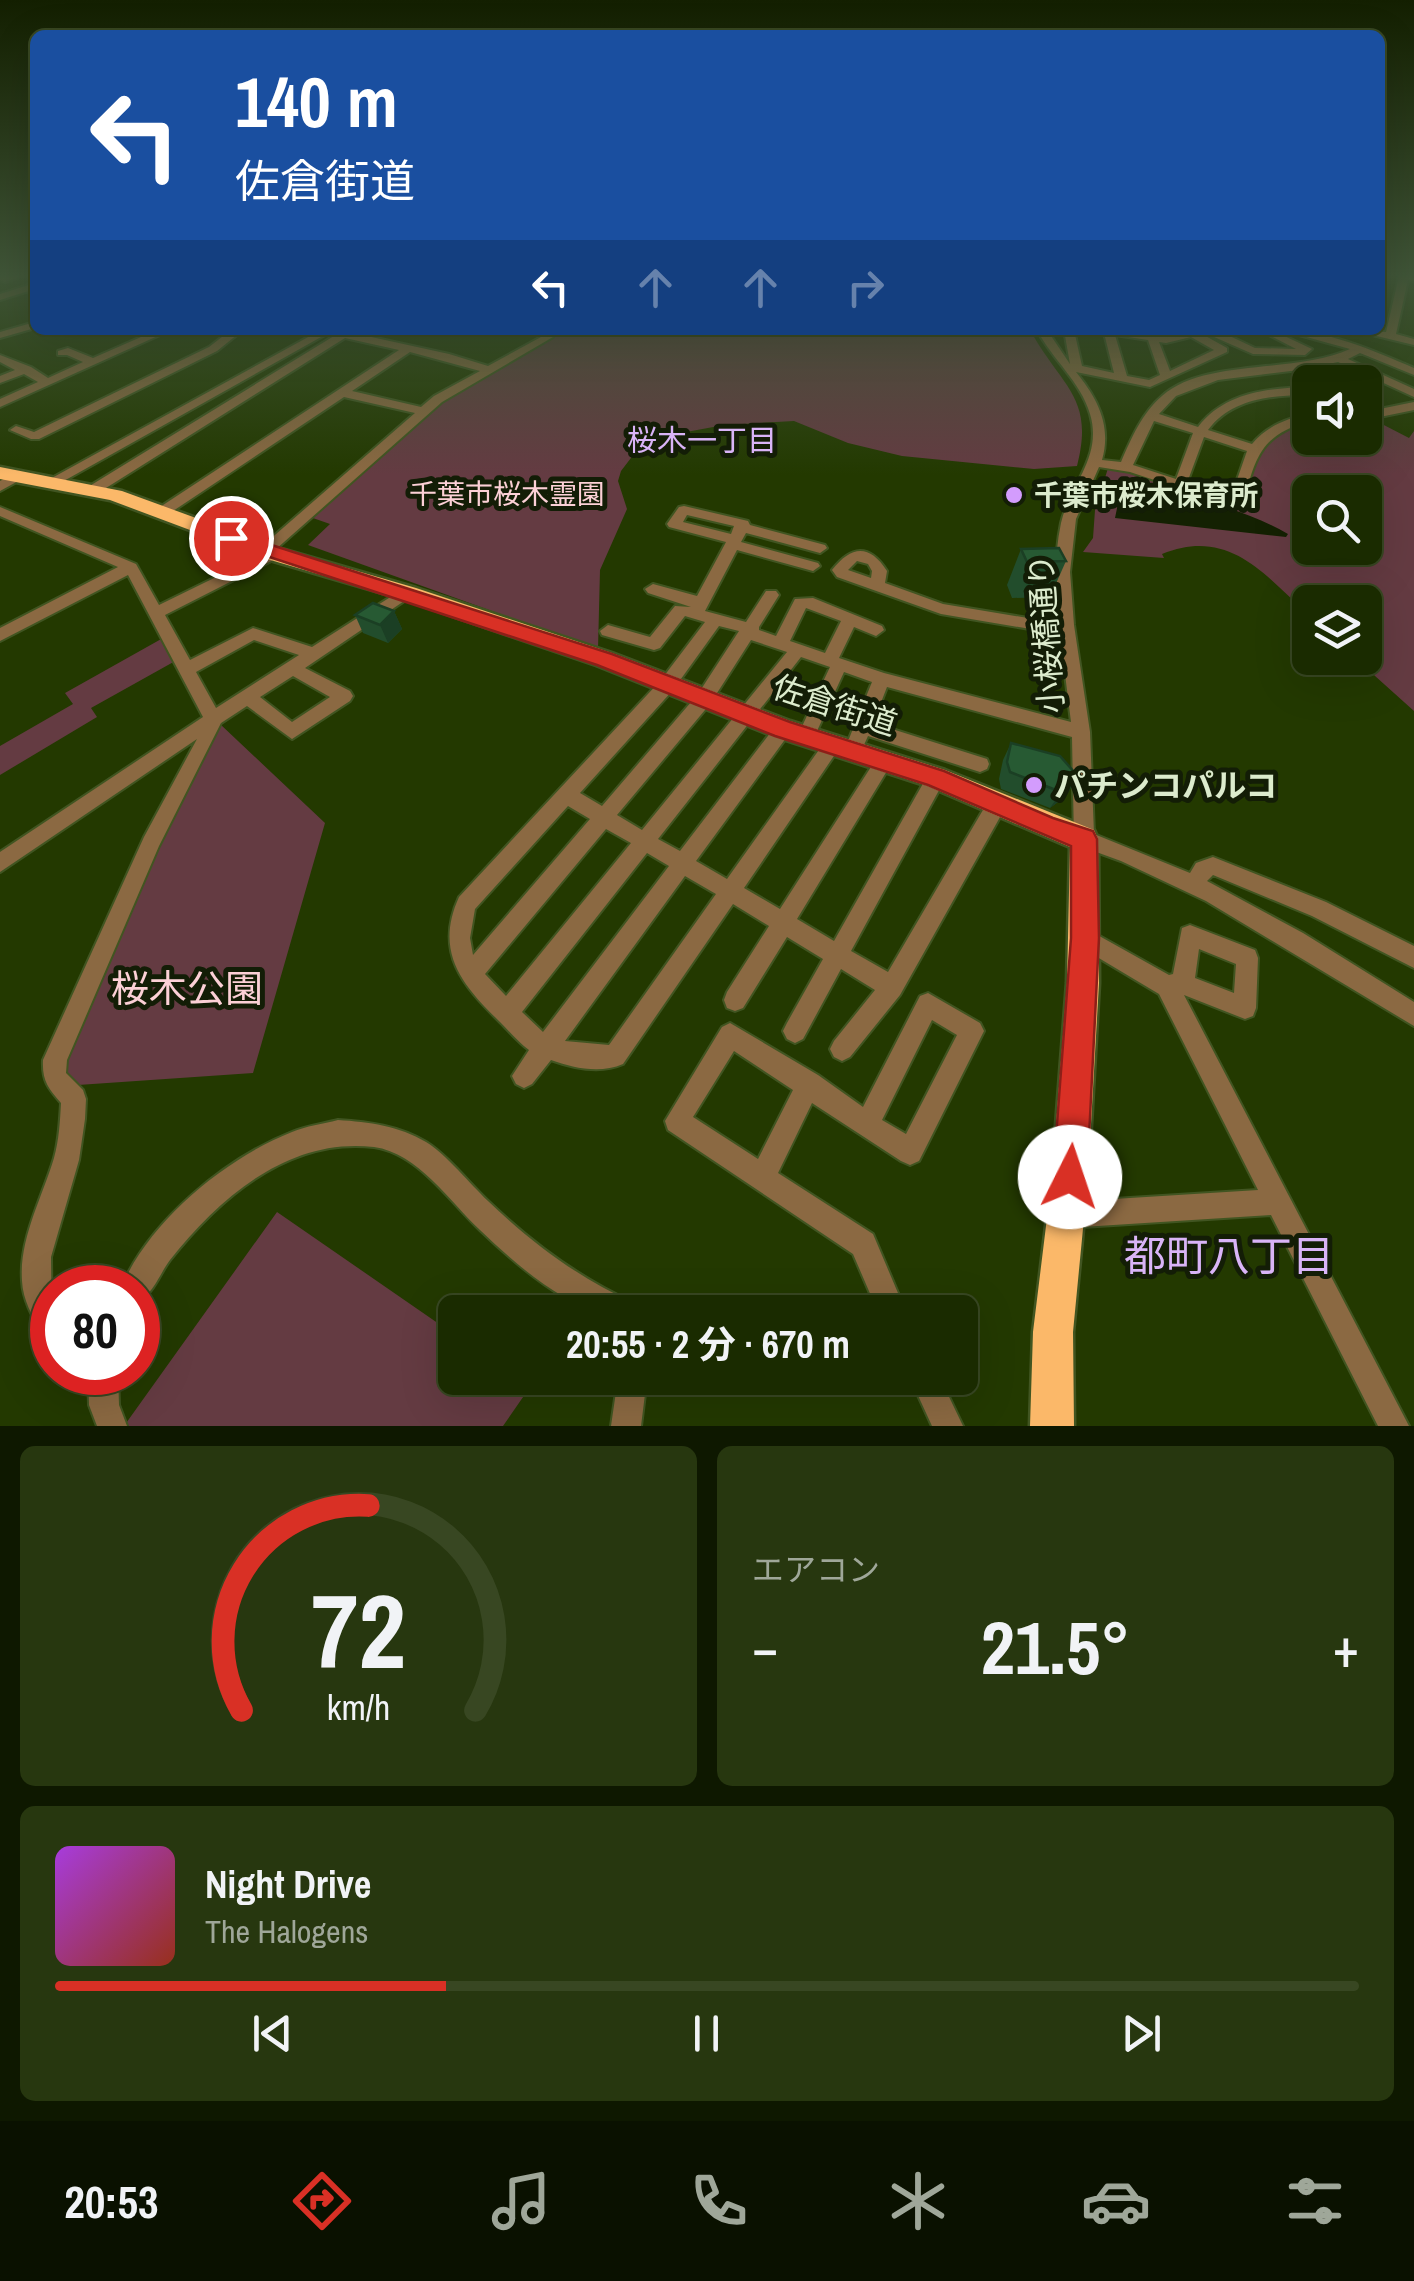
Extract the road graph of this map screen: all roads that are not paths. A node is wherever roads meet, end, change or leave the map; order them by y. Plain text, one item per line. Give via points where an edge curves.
1 (139, 342) edge
2 (223, 342) edge
3 (301, 342) edge
4 (332, 342) edge
5 (381, 342) edge
6 (538, 342) edge
7 (1051, 342) edge
8 (1070, 342) edge
9 (1110, 342) edge
10 (1154, 342) edge
11 (1213, 342) edge
12 (1227, 342) edge
13 (1289, 342) edge
14 (1331, 342) edge
15 (1414, 342) edge
16 (409, 348) junction
17 (1360, 349) junction
18 (68, 351) dead end
19 (0, 358) edge
20 (1342, 360) junction
21 (92, 362) junction
22 (1412, 365) edge
23 (1071, 367) junction
24 (1252, 368) junction
25 (27, 369) junction
26 (486, 369) junction
27 (1166, 376) junction
28 (1383, 378) joint
29 (0, 380) edge
30 (1122, 380) junction
31 (47, 382) junction
32 (1282, 391) junction
33 (1292, 391) edge
34 (339, 392) junction
35 (1414, 393) edge
36 (1292, 400) edge
37 (0, 403) edge
38 (1414, 406) edge
39 (422, 411) junction
40 (1382, 413) edge
41 (1152, 416) junction
42 (168, 417) junction
43 (1292, 422) edge
44 (196, 427) junction
45 (16, 430) dead end
46 (1200, 432) junction
47 (262, 445) junction
48 (1252, 448) junction
49 (279, 449) dead end
50 (1097, 463) junction
51 (1126, 465) junction
52 (5, 479) edge
53 (48, 484) junction
54 (1180, 485) junction
55 (93, 490) junction
56 (0, 511) edge
57 (162, 512) junction
58 (740, 530) junction
59 (270, 553) junction
60 (131, 567) junction
61 (878, 586) dead end
62 (653, 589) dead end
63 (408, 594) junction
64 (771, 595) dead end
65 (698, 608) junction
66 (156, 613) junction
67 (716, 619) junction
68 (850, 619) junction
69 (876, 630) dead end
70 (1069, 630) junction
71 (751, 631) junction
72 (608, 632) dead end
73 (0, 635) edge
74 (789, 647) junction
75 (314, 654) junction
76 (834, 663) junction
77 (292, 668) junction
78 (186, 670) junction
79 (882, 679) junction
80 (668, 685) junction
81 (248, 696) junction
82 (704, 699) junction
83 (746, 715) junction
84 (213, 719) junction
85 (862, 728) junction
86 (1081, 732) junction
87 (795, 733) junction
88 (843, 748) junction
89 (884, 761) junction
90 (980, 764) dead end
91 (936, 778) junction
92 (568, 796) junction
93 (997, 804) junction
94 (604, 818) junction
95 (1084, 839) junction
96 (644, 841) junction
97 (0, 863) edge
98 (684, 865) junction
99 (1194, 886) junction
100 (732, 893) junction
101 (783, 923) junction
102 (1085, 938) junction
103 (837, 955) junction
104 (1414, 957) edge
105 (471, 974) junction
106 (892, 987) junction
107 (735, 1000) dead end
108 (506, 1013) junction
109 (1414, 1015) edge
110 (795, 1030) dead end
111 (547, 1046) junction
112 (842, 1049) dead end
113 (524, 1076) dead end
114 (809, 1084) junction
115 (868, 1122) junction
116 (762, 1178) junction
117 (1277, 1202) junction
118 (1066, 1215) junction
119 (39, 1265) edge
120 (153, 1265) edge
121 (581, 1295) edge
122 (885, 1295) edge
123 (103, 1395) edge
124 (631, 1395) edge
125 (933, 1395) edge
126 (112, 1426) edge
127 (626, 1426) edge
128 (948, 1426) edge
129 (1052, 1426) edge
130 (1394, 1426) edge

1 - 21 street
2 - 45 street via 35,436
3 - 42 street
4 - 44 street
5 - 16 street
6 - 26 street
7 - 23 street, 小桜橋通り
8 - 23 street
9 - 30 street
10 - 27 street
11 - 27 street via 1223,350
12 - 13 street via 1253,352 1305,352
14 - 17 street
15 - 22 street
16 - 26 street
16 - 34 street
17 - 20 street
17 - 22 street
18 - 21 street
19 - 25 street
20 - 24 street
20 - 28 street
21 - 31 street
23 - 30 street
23 - 50 street, 小桜橋通り via 1098,418
24 - 32 street
24 - 41 street via 1167,396
25 - 29 street
25 - 31 street
26 - 39 street
27 - 30 street via 1150,384
28 - 35 street
31 - 37 street
32 - 33 street
32 - 36 street
32 - 46 street via 1244,399
34 - 39 street
34 - 47 street
38 - 40 street
39 - 59 street
41 - 46 street
41 - 51 street
42 - 44 street
42 - 53 street
43 - 48 street via 1273,428
44 - 55 street
46 - 48 street
46 - 54 street
47 - 49 street
47 - 57 street
48 - 54 street via 1236,503
50 - 51 street
50 - 70 street, 小桜橋通り via 1069,517 1063,581
51 - 54 street
52 - 53 highway, 佐倉街道
53 - 55 highway, 佐倉街道
55 - 57 highway, 佐倉街道
56 - 60 street
57 - 59 highway, 佐倉街道
58 - 58 street via 811,573 823,541
58 - 65 street
59 - 63 highway, 佐倉街道
59 - 66 street
60 - 66 street
60 - 73 street
61 - 70 street via 941,609
62 - 65 street
63 - 75 street
63 - 80 highway, 佐倉街道
64 - 71 street
65 - 67 street
65 - 72 street via 681,610 654,644
66 - 78 street
67 - 71 street
67 - 80 street
68 - 69 street
68 - 74 street via 804,601
68 - 76 street
70 - 86 street, 小桜橋通り
71 - 74 street
71 - 82 street
74 - 76 street
74 - 83 street
75 - 77 street
75 - 78 street via 253,634
76 - 79 street
76 - 87 street
77 - 81 street
77 - 81 street via 344,696 292,732
78 - 84 street
79 - 85 street
79 - 86 street
80 - 82 highway, 佐倉街道
80 - 92 street
81 - 84 street
82 - 83 highway, 佐倉街道
82 - 94 street
83 - 87 highway, 佐倉街道
83 - 96 street
84 - 97 street
84 - 119 street via 55,1060 54,1077 74,1099 71,1140 40,1238
85 - 88 street
85 - 90 street
86 - 95 street, 小桜橋通り
87 - 88 highway, 佐倉街道
87 - 98 street
88 - 89 highway, 佐倉街道
88 - 100 street
89 - 91 highway, 佐倉街道
89 - 101 street
91 - 93 highway, 佐倉街道
91 - 103 street
92 - 94 street
92 - 105 street via 466,904 457,925
93 - 95 highway, 佐倉街道
93 - 106 street
94 - 96 street
94 - 105 street
95 - 99 street
95 - 102 highway
96 - 98 street
96 - 108 street
98 - 100 street
98 - 111 street
99 - 104 street via 1203,869 1214,866
99 - 109 street
100 - 101 street
100 - 111 street via 615,1056 591,1059
101 - 103 street
101 - 107 street
102 - 117 street via 1175,985
102 - 118 highway
103 - 106 street
103 - 110 street
105 - 108 street
106 - 112 street
108 - 111 street
111 - 113 street
114 - 115 street
114 - 116 street
114 - 116 street via 730,1035 677,1122
115 - 115 street via 910,1152 972,1032 928,1004
116 - 122 street via 863,1244
117 - 118 street
117 - 130 street
118 - 129 highway via 1053,1332
120 - 121 street via 182,1224 244,1173 315,1134 351,1130 387,1136 419,1152
123 - 126 street
124 - 127 street
125 - 128 street

